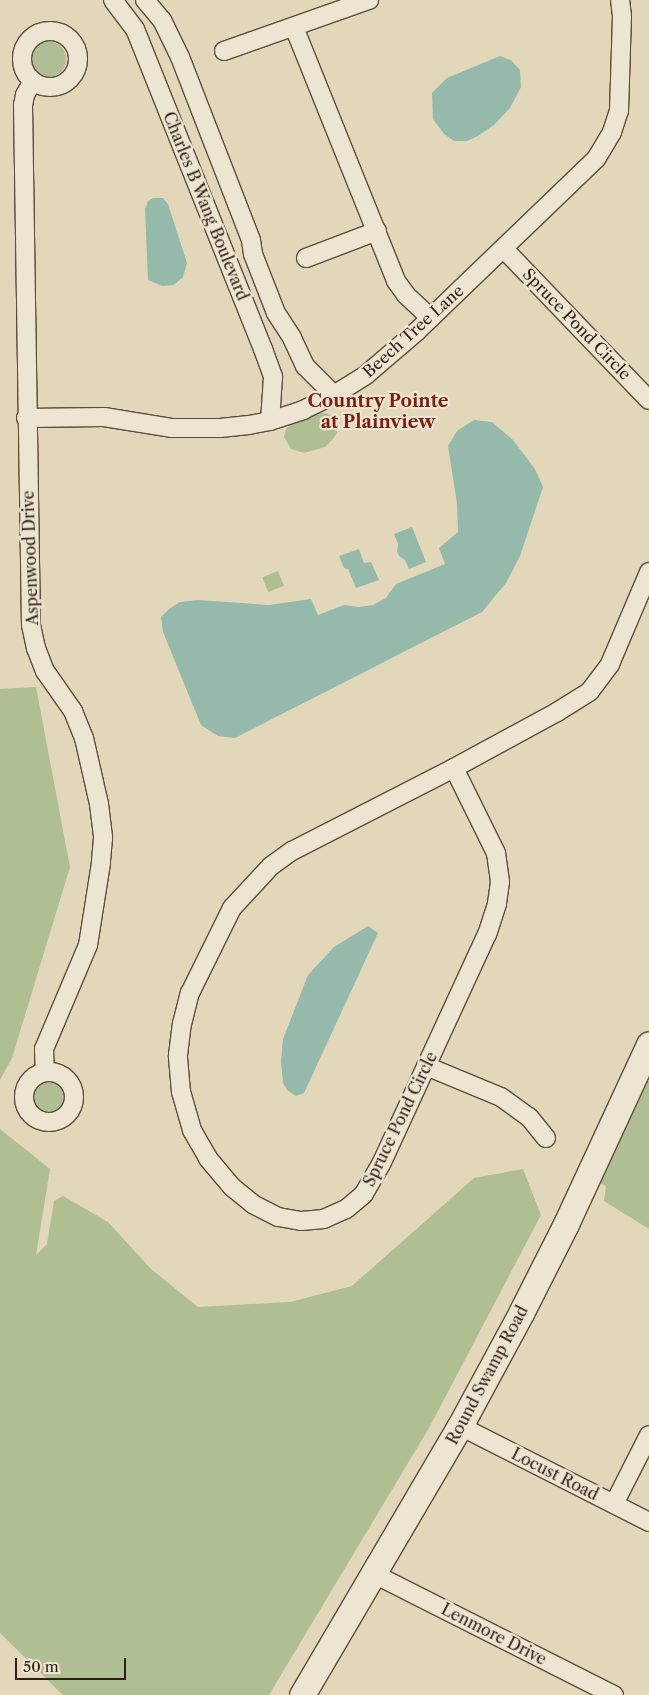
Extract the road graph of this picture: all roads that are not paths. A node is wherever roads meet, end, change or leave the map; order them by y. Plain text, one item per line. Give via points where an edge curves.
1 (113, 0) edge
2 (145, 0) edge
3 (369, 0) edge
4 (620, 0) edge
5 (294, 27) junction
6 (224, 51) dead end
7 (33, 81) dead end
8 (377, 231) junction
9 (504, 248) junction
10 (306, 258) dead end
11 (431, 318) junction
12 (334, 395) junction
13 (649, 400) edge
14 (26, 418) junction
15 (270, 422) junction
16 (649, 572) edge
17 (454, 768) junction
18 (649, 1044) edge
19 (426, 1066) junction
20 (45, 1072) dead end
21 (546, 1138) dead end
22 (460, 1426) junction
23 (649, 1435) edge
24 (614, 1504) junction
25 (649, 1522) edge
26 (374, 1574) junction
27 (302, 1695) edge
28 (614, 1695) edge

1 - 15 street, Charles B Wang Boulevard via 135,29 263,350 273,377
2 - 12 street, Charles B Wang Boulevard via 162,20 180,56 276,313 305,366
3 - 5 street
4 - 9 street, Beech Tree Lane via 619,111 612,132 596,159
5 - 6 street
5 - 8 street
7 - 14 street, Aspenwood Drive via 24,95 23,105
8 - 10 street
8 - 11 street via 396,281
9 - 11 street, Beech Tree Lane
9 - 13 street, Spruce Pond Circle
11 - 12 street, Beech Tree Lane via 383,361
12 - 15 street, Beech Tree Lane
14 - 15 street, Beech Tree Lane via 104,417 171,428 220,428
14 - 20 street, Aspenwood Drive via 31,625 45,671 73,711 84,738 103,838 88,946 44,1049
16 - 17 street, Spruce Pond Circle via 610,664 590,691
17 - 19 street, Spruce Pond Circle via 496,853 500,882 487,934
17 - 19 street, Spruce Pond Circle via 292,851 251,885 232,908 190,993 178,1055 181,1092 192,1130 208,1158 232,1187 253,1204 278,1217 301,1221 324,1219 346,1209 364,1194
18 - 22 main road, Round Swamp Road via 562,1232
19 - 21 street via 501,1097 529,1117
22 - 24 street, Locust Road
22 - 26 main road, Round Swamp Road
23 - 24 street
24 - 25 street, Locust Road
26 - 27 main road, Round Swamp Road
26 - 28 street, Lenmore Drive

